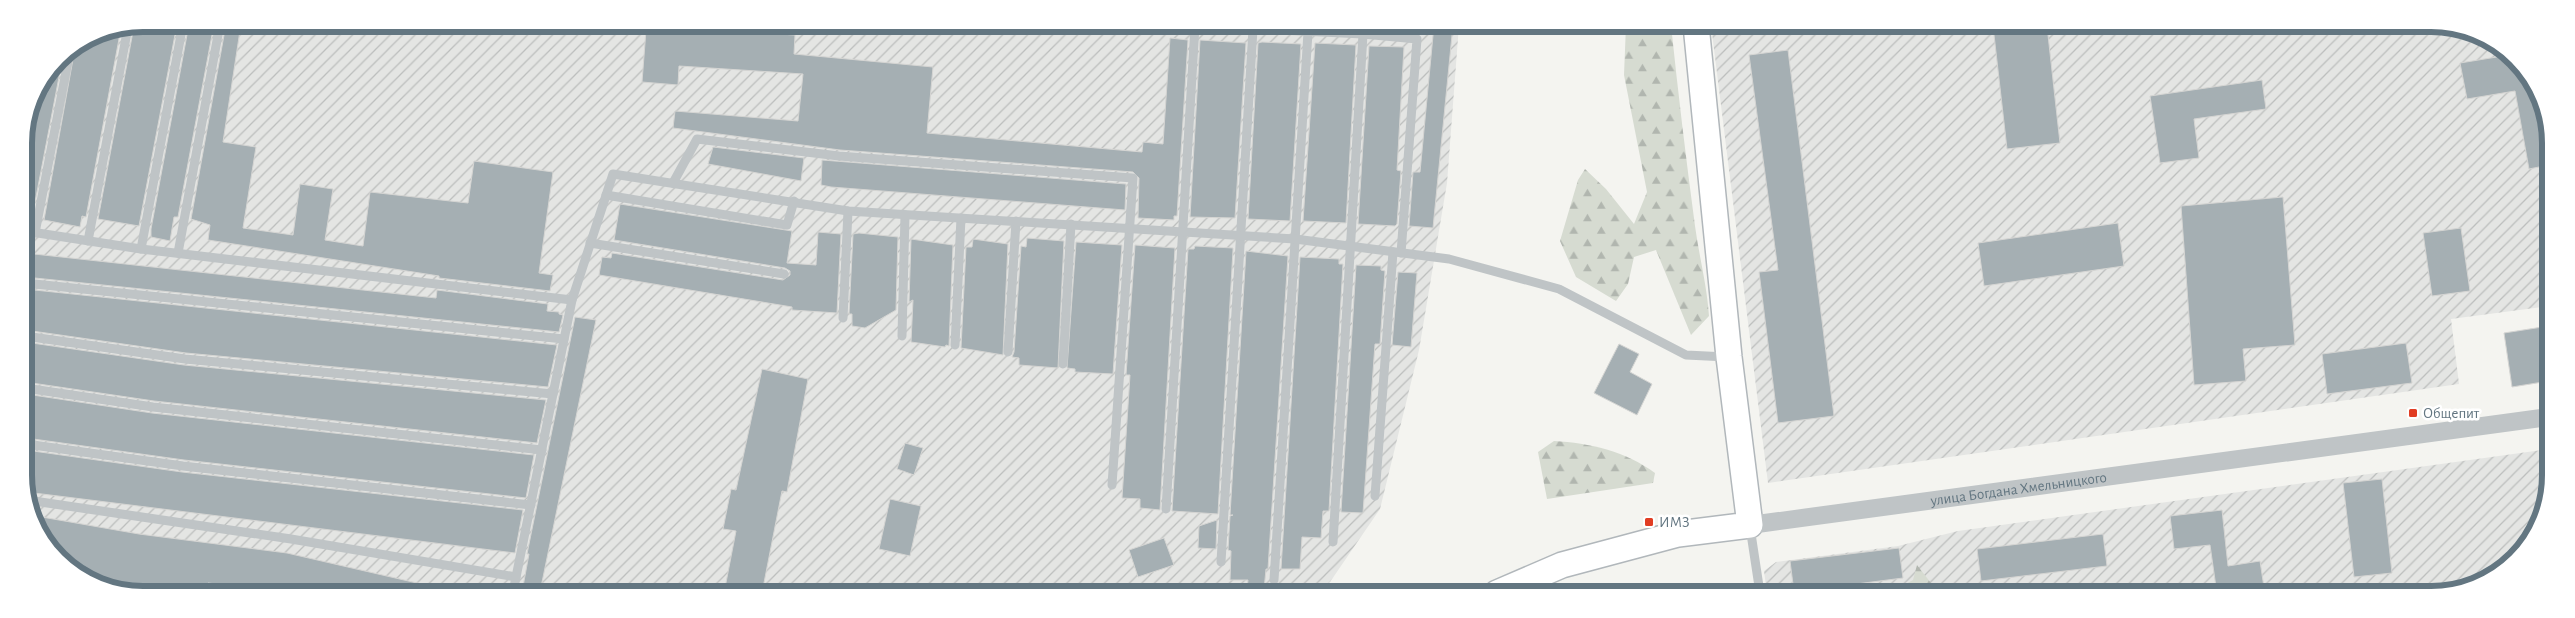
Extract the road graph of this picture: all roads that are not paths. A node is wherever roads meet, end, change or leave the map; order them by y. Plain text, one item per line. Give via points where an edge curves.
1 (182, 32) edge
2 (219, 32) edge
3 (1195, 32) edge
4 (1253, 32) edge
5 (1308, 32) joint
6 (1697, 32) edge
7 (127, 33) edge
8 (1363, 34) junction
9 (68, 62) edge
10 (674, 183) junction
11 (606, 195) junction
12 (794, 201) junction
13 (848, 211) junction
14 (905, 215) junction
15 (961, 218) junction
16 (1016, 221) junction
17 (1071, 224) junction
18 (1128, 228) junction
19 (1183, 232) junction
20 (35, 233) joint
21 (1241, 235) junction
22 (1295, 239) junction
23 (88, 241) junction
24 (590, 243) junction
25 (1351, 246) junction
26 (141, 249) junction
27 (1397, 252) junction
28 (178, 253) junction
29 (784, 274) dead end
30 (33, 284) edge
31 (572, 300) junction
32 (843, 318) dead end
33 (902, 336) dead end
34 (32, 337) edge
35 (564, 339) junction
36 (955, 344) dead end
37 (1008, 352) dead end
38 (1729, 357) junction
39 (1064, 364) dead end
40 (32, 389) edge
41 (553, 394) junction
42 (2542, 417) edge
43 (32, 445) edge
44 (542, 450) junction
45 (1112, 485) dead end
46 (1375, 496) dead end
47 (36, 501) edge
48 (530, 505) junction
49 (1166, 509) dead end
50 (1750, 525) junction
51 (1333, 542) dead end
52 (1221, 562) dead end
53 (516, 577) junction
54 (1274, 580) dead end
55 (1515, 585) edge
56 (1759, 585) edge
57 (514, 586) edge

1 - 26 lane
2 - 28 lane
3 - 19 lane
4 - 21 lane
5 - 8 lane
5 - 22 lane
6 - 38 main road
7 - 23 lane
8 - 25 lane
8 - 27 lane via 1416,39
9 - 20 lane
10 - 11 lane via 613,174
10 - 12 lane
10 - 18 lane via 697,139 839,156 1133,178
11 - 12 lane via 787,225
11 - 24 lane
12 - 13 lane
13 - 14 lane
13 - 32 lane
14 - 15 lane
14 - 33 lane
15 - 16 lane
15 - 36 lane
16 - 17 lane
16 - 37 lane
17 - 18 lane
17 - 39 lane
18 - 19 lane
18 - 45 lane
19 - 21 lane
19 - 49 lane
20 - 23 lane
21 - 22 lane
21 - 52 lane
22 - 25 lane
22 - 54 lane
23 - 26 lane
24 - 29 lane
24 - 31 lane
25 - 27 lane
25 - 51 lane
26 - 28 lane
27 - 38 lane via 1449,260 1559,289 1686,354
27 - 46 lane
28 - 31 lane
30 - 35 lane
31 - 35 lane
34 - 41 lane via 186,359
35 - 41 lane
38 - 50 main road
40 - 44 lane via 153,407
41 - 44 lane
42 - 50 street, улица Богдана Хмельницкого
43 - 48 lane via 183,466
44 - 48 lane
47 - 53 lane
48 - 53 lane
50 - 55 main road, улица Богдана Хмельницкого via 1678,534 1562,565
50 - 56 lane
53 - 57 lane

